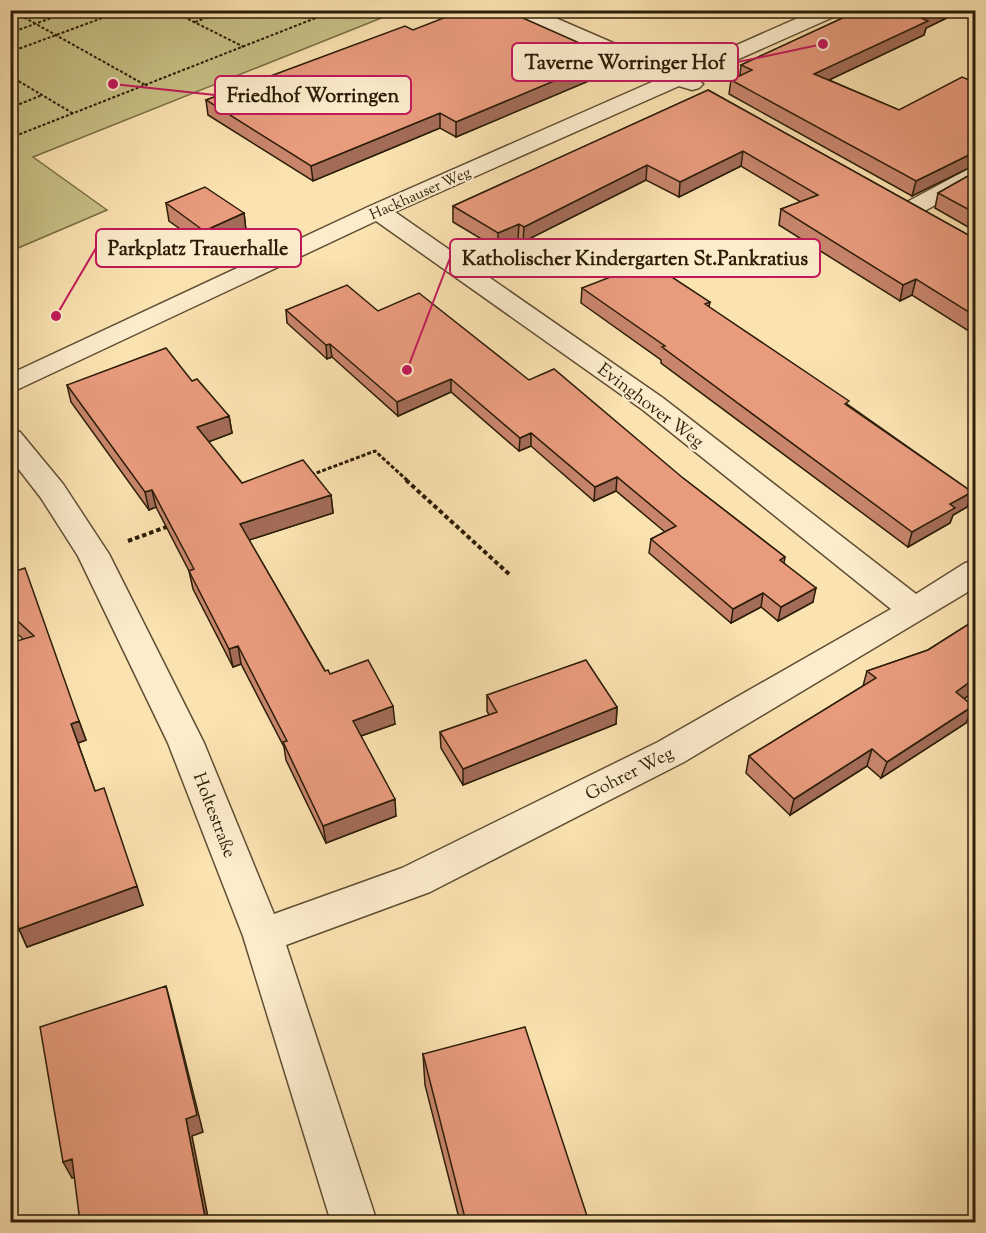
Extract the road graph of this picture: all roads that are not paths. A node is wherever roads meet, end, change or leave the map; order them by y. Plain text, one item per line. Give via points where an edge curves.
1 (519, 10) edge
2 (833, 10) edge
3 (680, 78) junction
4 (710, 94) edge
5 (975, 172) edge
6 (912, 208) edge
7 (378, 211) junction
8 (10, 385) edge
9 (10, 438) edge
10 (975, 571) edge
11 (915, 610) junction
12 (263, 936) junction
13 (354, 1222) edge

1 - 3 street
2 - 3 street, Hackhauser Weg
3 - 4 street
3 - 7 street, Hackhauser Weg
5 - 6 street
7 - 8 street, Hackhauser Weg
7 - 11 street, Evinghover Weg via 653,404
9 - 12 street, Holtestraße via 52,491 93,554 186,743
10 - 11 street, Gohrer Weg
11 - 12 street, Gohrer Weg via 671,752 518,830 416,880
12 - 13 street, Holtestraße

